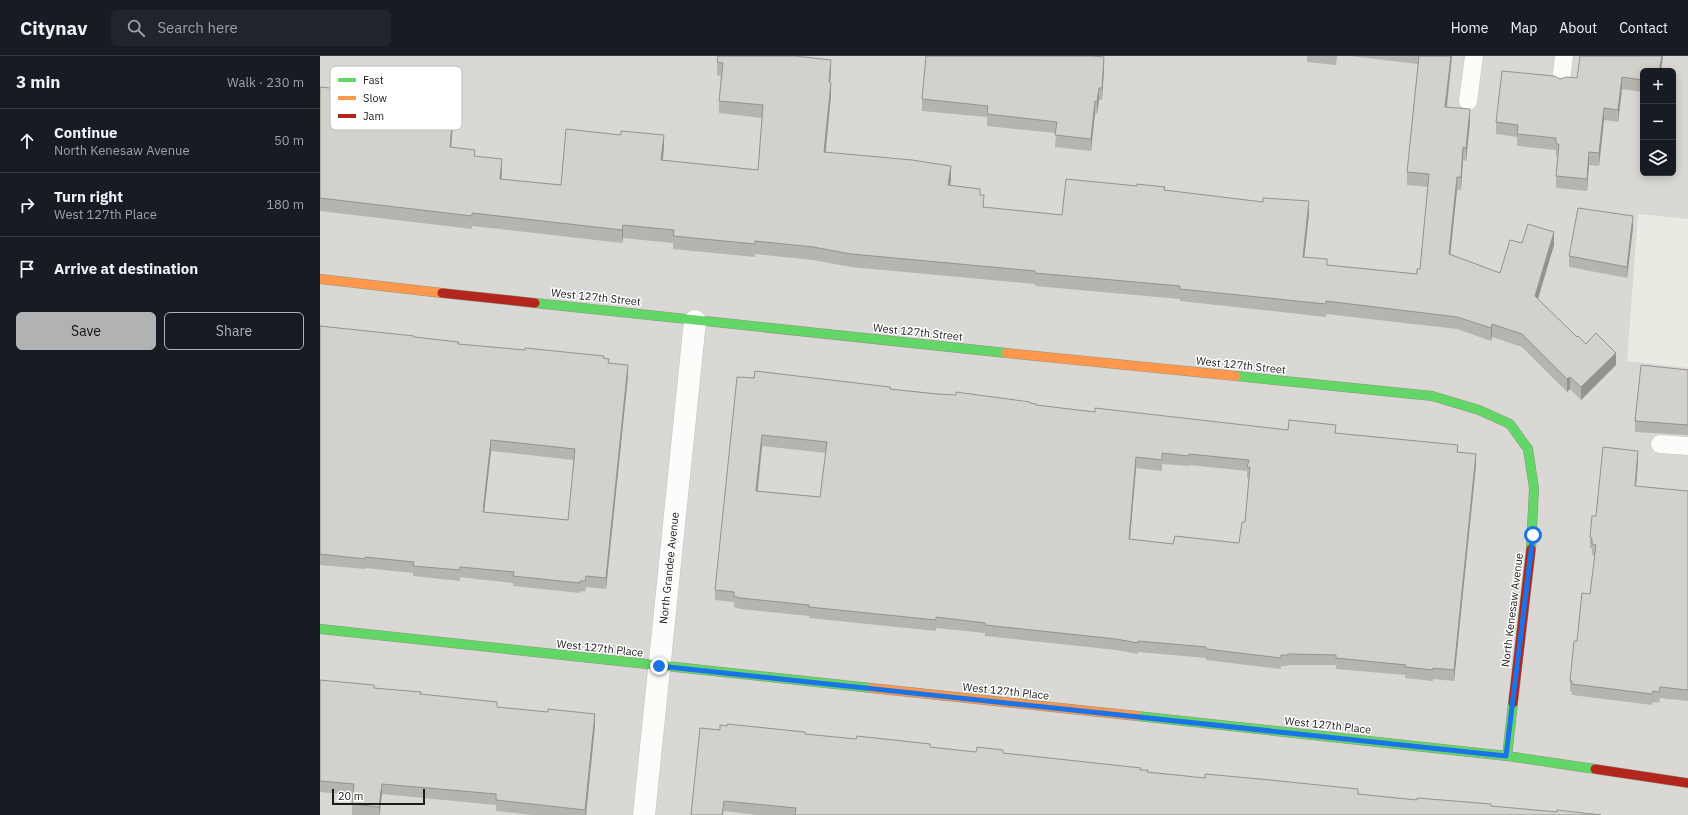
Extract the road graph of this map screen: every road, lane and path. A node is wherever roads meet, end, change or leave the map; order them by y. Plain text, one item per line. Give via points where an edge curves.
1 (1474, 56) edge
2 (1564, 56) edge
3 (1561, 81) edge
4 (1468, 101) dead end
5 (320, 279) edge
6 (694, 320) junction
7 (1510, 424) joint
8 (1660, 444) dead end
9 (1688, 446) edge
10 (320, 629) edge
11 (659, 666) junction
12 (1506, 756) junction
13 (1688, 783) edge
14 (644, 815) edge

1 - 4 lane
2 - 3 lane
5 - 6 street, West 127th Street
6 - 7 street, West 127th Street via 1432,396 1479,410
6 - 11 street, North Grandee Avenue
7 - 12 street, North Kenesaw Avenue via 1528,449 1534,488 1533,535
8 - 9 lane
10 - 11 street, West 127th Place
11 - 12 street, West 127th Place
11 - 14 street, North Grandee Avenue
12 - 13 street, West 127th Place

